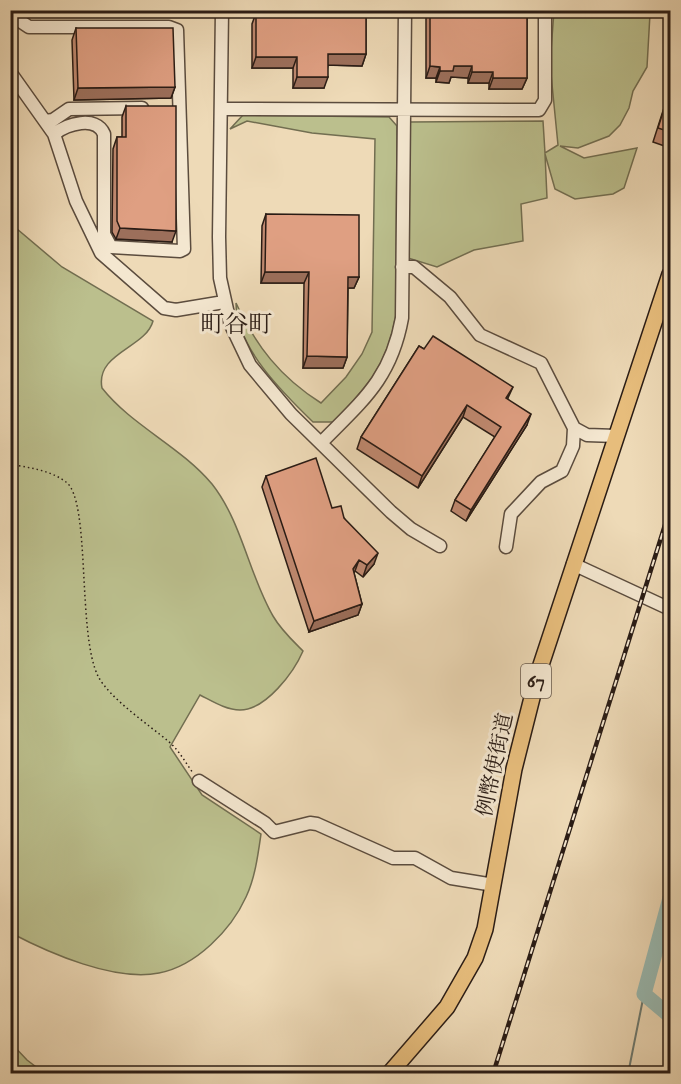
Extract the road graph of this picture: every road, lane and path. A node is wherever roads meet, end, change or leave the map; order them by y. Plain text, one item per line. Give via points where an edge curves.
1 (20, 10) edge
2 (222, 10) edge
3 (405, 10) edge
4 (545, 10) edge
5 (10, 72) edge
6 (169, 107) junction
7 (221, 109) junction
8 (403, 111) junction
9 (45, 121) junction
10 (54, 134) junction
11 (402, 267) junction
12 (670, 274) edge
13 (224, 302) junction
14 (574, 428) junction
15 (616, 436) junction
16 (321, 443) junction
17 (10, 464) edge
18 (440, 546) dead end
19 (506, 547) dead end
20 (573, 564) junction
21 (670, 609) edge
22 (200, 781) joint
23 (494, 885) junction
24 (389, 1074) edge

1 - 6 street via 20,21 29,27 174,27 178,33
2 - 7 street
3 - 8 street
4 - 8 street via 545,100 539,110
5 - 9 street
6 - 9 street via 69,109
6 - 10 street via 181,159 184,249 111,247 104,234 101,127 67,124
7 - 8 street
7 - 13 street via 219,237
8 - 11 street
9 - 10 street
10 - 13 street via 76,201 101,253 165,308 176,310
11 - 14 street via 414,267 450,297 480,335 541,363
11 - 16 street via 402,318 389,365 362,401
12 - 15 main road, 例幣使街道 / 67
13 - 16 street via 250,365
14 - 15 street via 587,435
14 - 19 street via 573,446 562,471 541,482 511,514
15 - 20 main road, 例幣使街道 / 67
16 - 18 street via 411,529
17 - 22 path via 45,471 68,482 74,492 81,529 85,621 99,678 169,742
20 - 21 street
20 - 23 main road, 例幣使街道 / 67 via 522,731
22 - 23 street via 274,832 317,824 393,858 415,858 451,878
23 - 24 main road, 例幣使街道 / 67 via 476,958 464,981 425,1035

